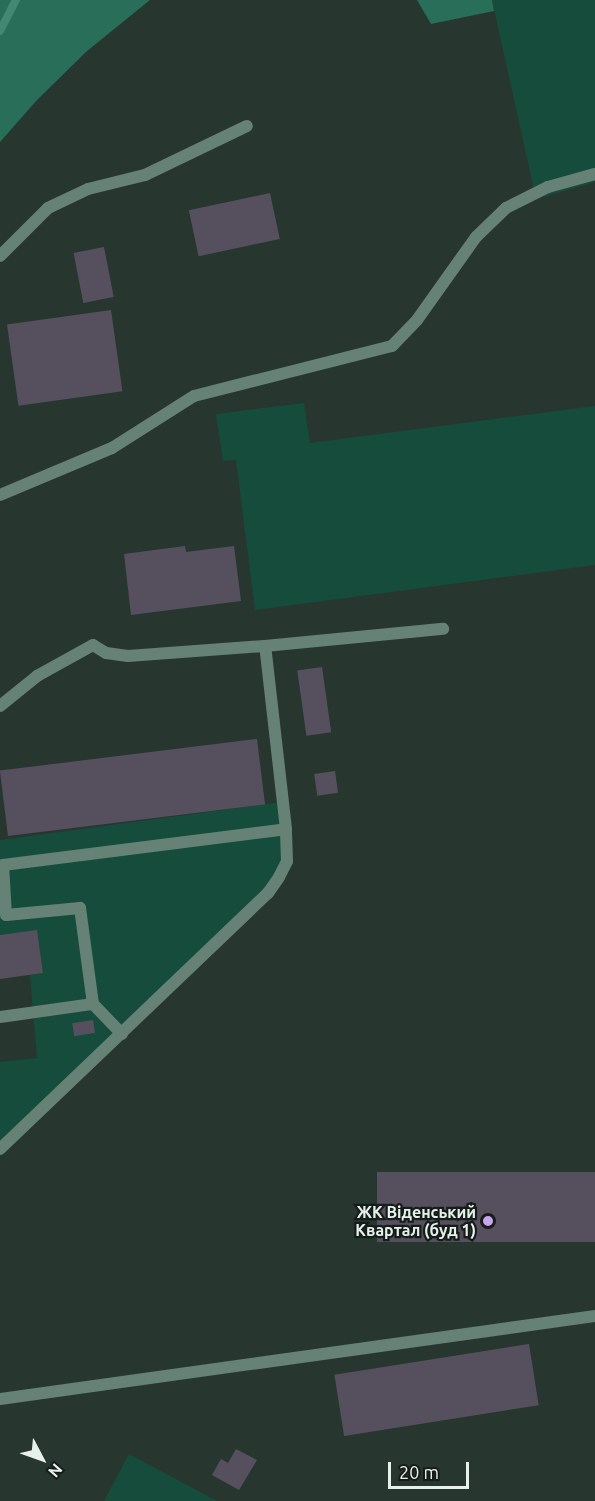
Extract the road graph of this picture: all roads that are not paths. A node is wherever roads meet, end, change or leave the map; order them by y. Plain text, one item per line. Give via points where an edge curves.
1 (247, 126) dead end
2 (595, 174) edge
3 (0, 256) edge
4 (0, 495) edge
5 (443, 628) dead end
6 (265, 646) junction
7 (0, 706) edge
8 (286, 829) junction
9 (93, 1004) junction
10 (0, 1017) edge
11 (122, 1034) junction
12 (0, 1149) edge
13 (595, 1316) edge
14 (0, 1399) edge

1 - 3 street via 145,175 88,189 48,208
2 - 4 street via 548,187 506,208 477,237 417,320 392,346 194,396 112,448
5 - 6 street
6 - 7 street via 128,656 106,654 93,645 38,676
6 - 8 street
8 - 9 street via 3,864 6,915 80,908
8 - 11 street via 287,861 268,893
9 - 10 street
9 - 11 street
11 - 12 street
13 - 14 street

